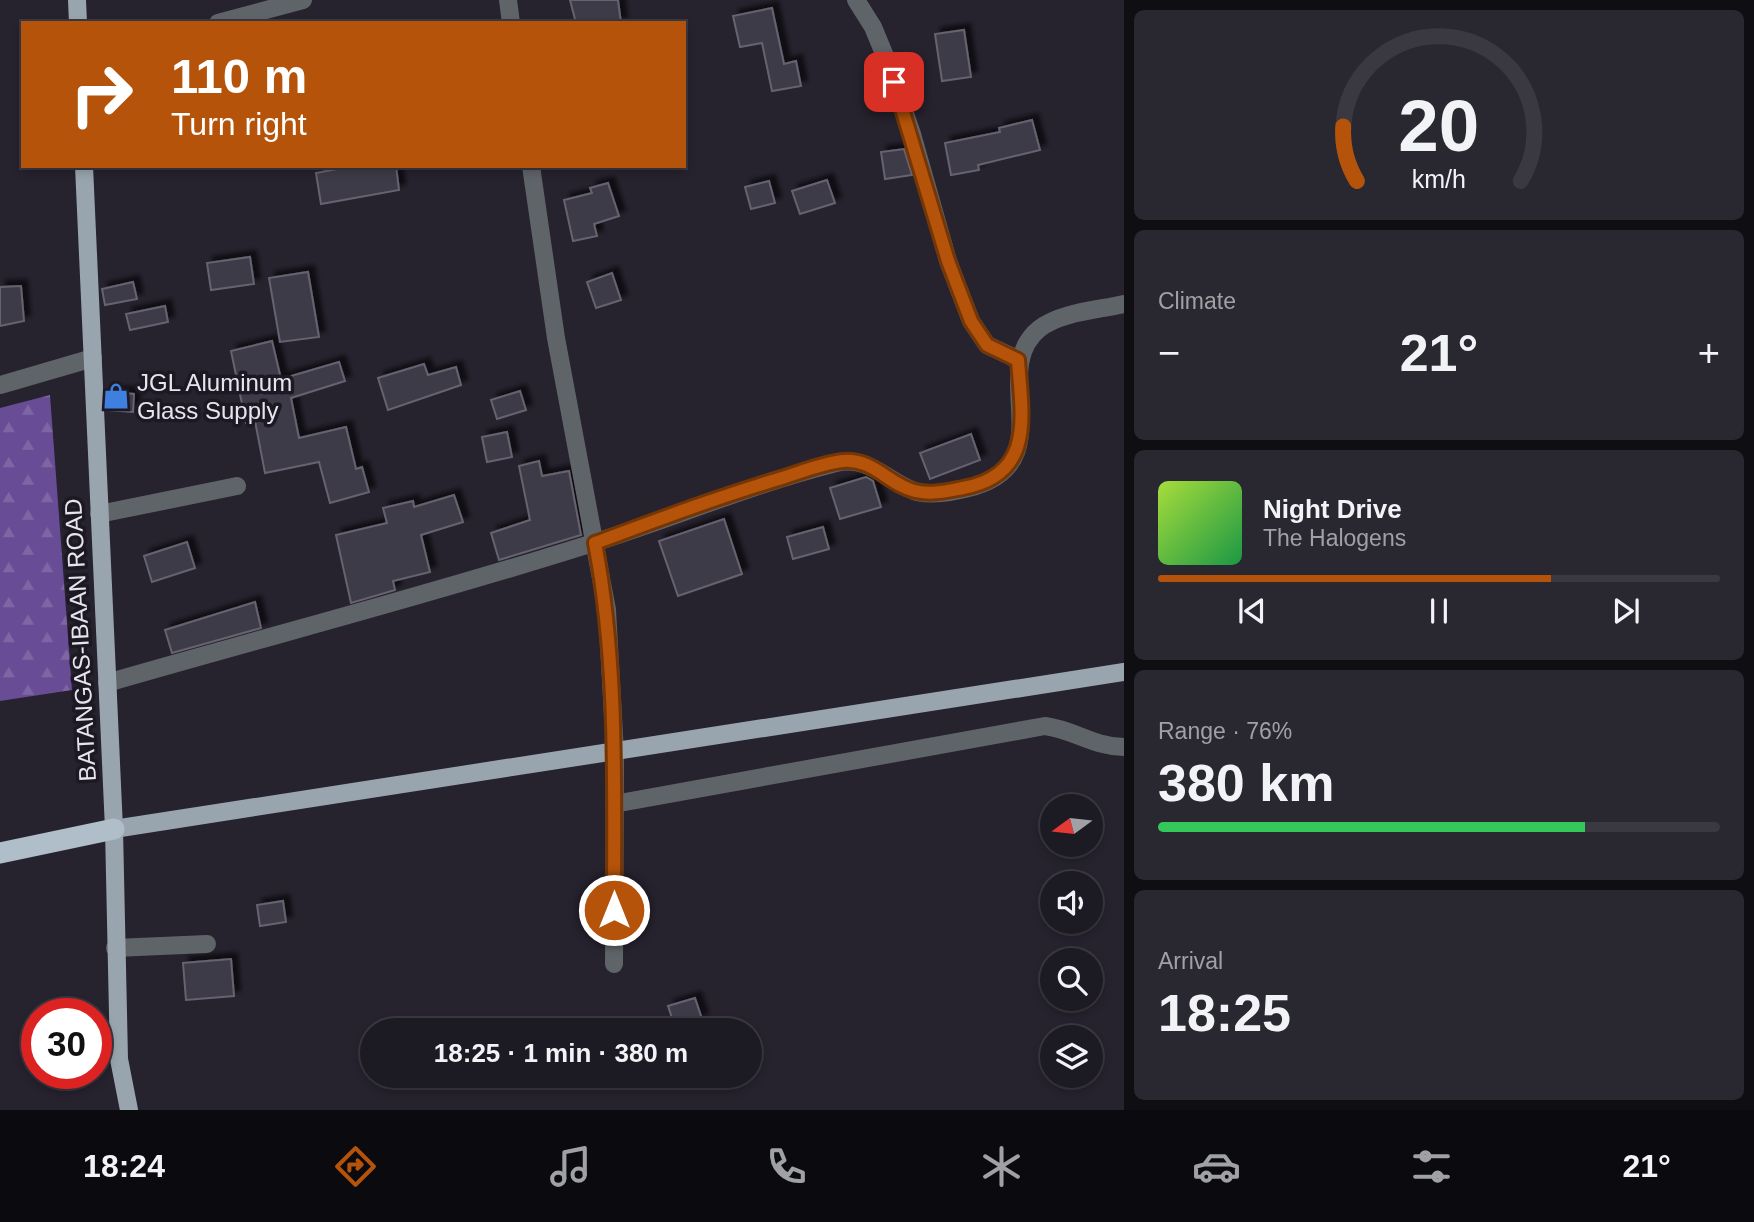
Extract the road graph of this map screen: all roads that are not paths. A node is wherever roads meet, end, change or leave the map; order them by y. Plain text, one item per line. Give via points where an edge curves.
1 (77, 0) edge
2 (303, 0) edge
3 (508, 0) edge
4 (856, 0) edge
5 (78, 21) edge
6 (225, 21) edge
7 (511, 21) edge
8 (84, 168) edge
9 (531, 168) edge
10 (1124, 304) edge
11 (93, 358) junction
12 (1018, 360) junction
13 (0, 385) edge
14 (237, 486) dead end
15 (99, 514) junction
16 (595, 543) junction
17 (1124, 672) edge
18 (107, 682) junction
19 (1124, 747) edge
20 (615, 752) junction
21 (614, 804) junction
22 (114, 829) junction
23 (0, 840) edge
24 (0, 853) edge
25 (207, 944) dead end
26 (115, 948) junction
27 (614, 964) dead end
28 (129, 1110) edge

1 - 5 main road
2 - 6 street
3 - 7 street
4 - 12 street via 886,56 948,261 971,321 987,345
8 - 11 main road, BATANGAS-IBAAN ROAD
9 - 16 street via 556,338
10 - 12 street via 1040,328
11 - 13 street
11 - 15 main road, BATANGAS-IBAAN ROAD
12 - 16 street via 1021,436 1013,458 999,476 933,494 913,491 860,461 841,461 734,492
14 - 15 street
15 - 18 main road, BATANGAS-IBAAN ROAD
16 - 18 street
16 - 20 street via 607,610
17 - 20 main road
18 - 22 main road, BATANGAS-IBAAN ROAD
19 - 21 street via 1085,741 1045,726
20 - 21 street
20 - 22 main road
21 - 27 street
22 - 23 highway
22 - 24 highway
22 - 26 main road, BATANGAS-IBAAN ROAD
25 - 26 street
26 - 28 main road, BATANGAS-IBAAN ROAD via 119,1059

